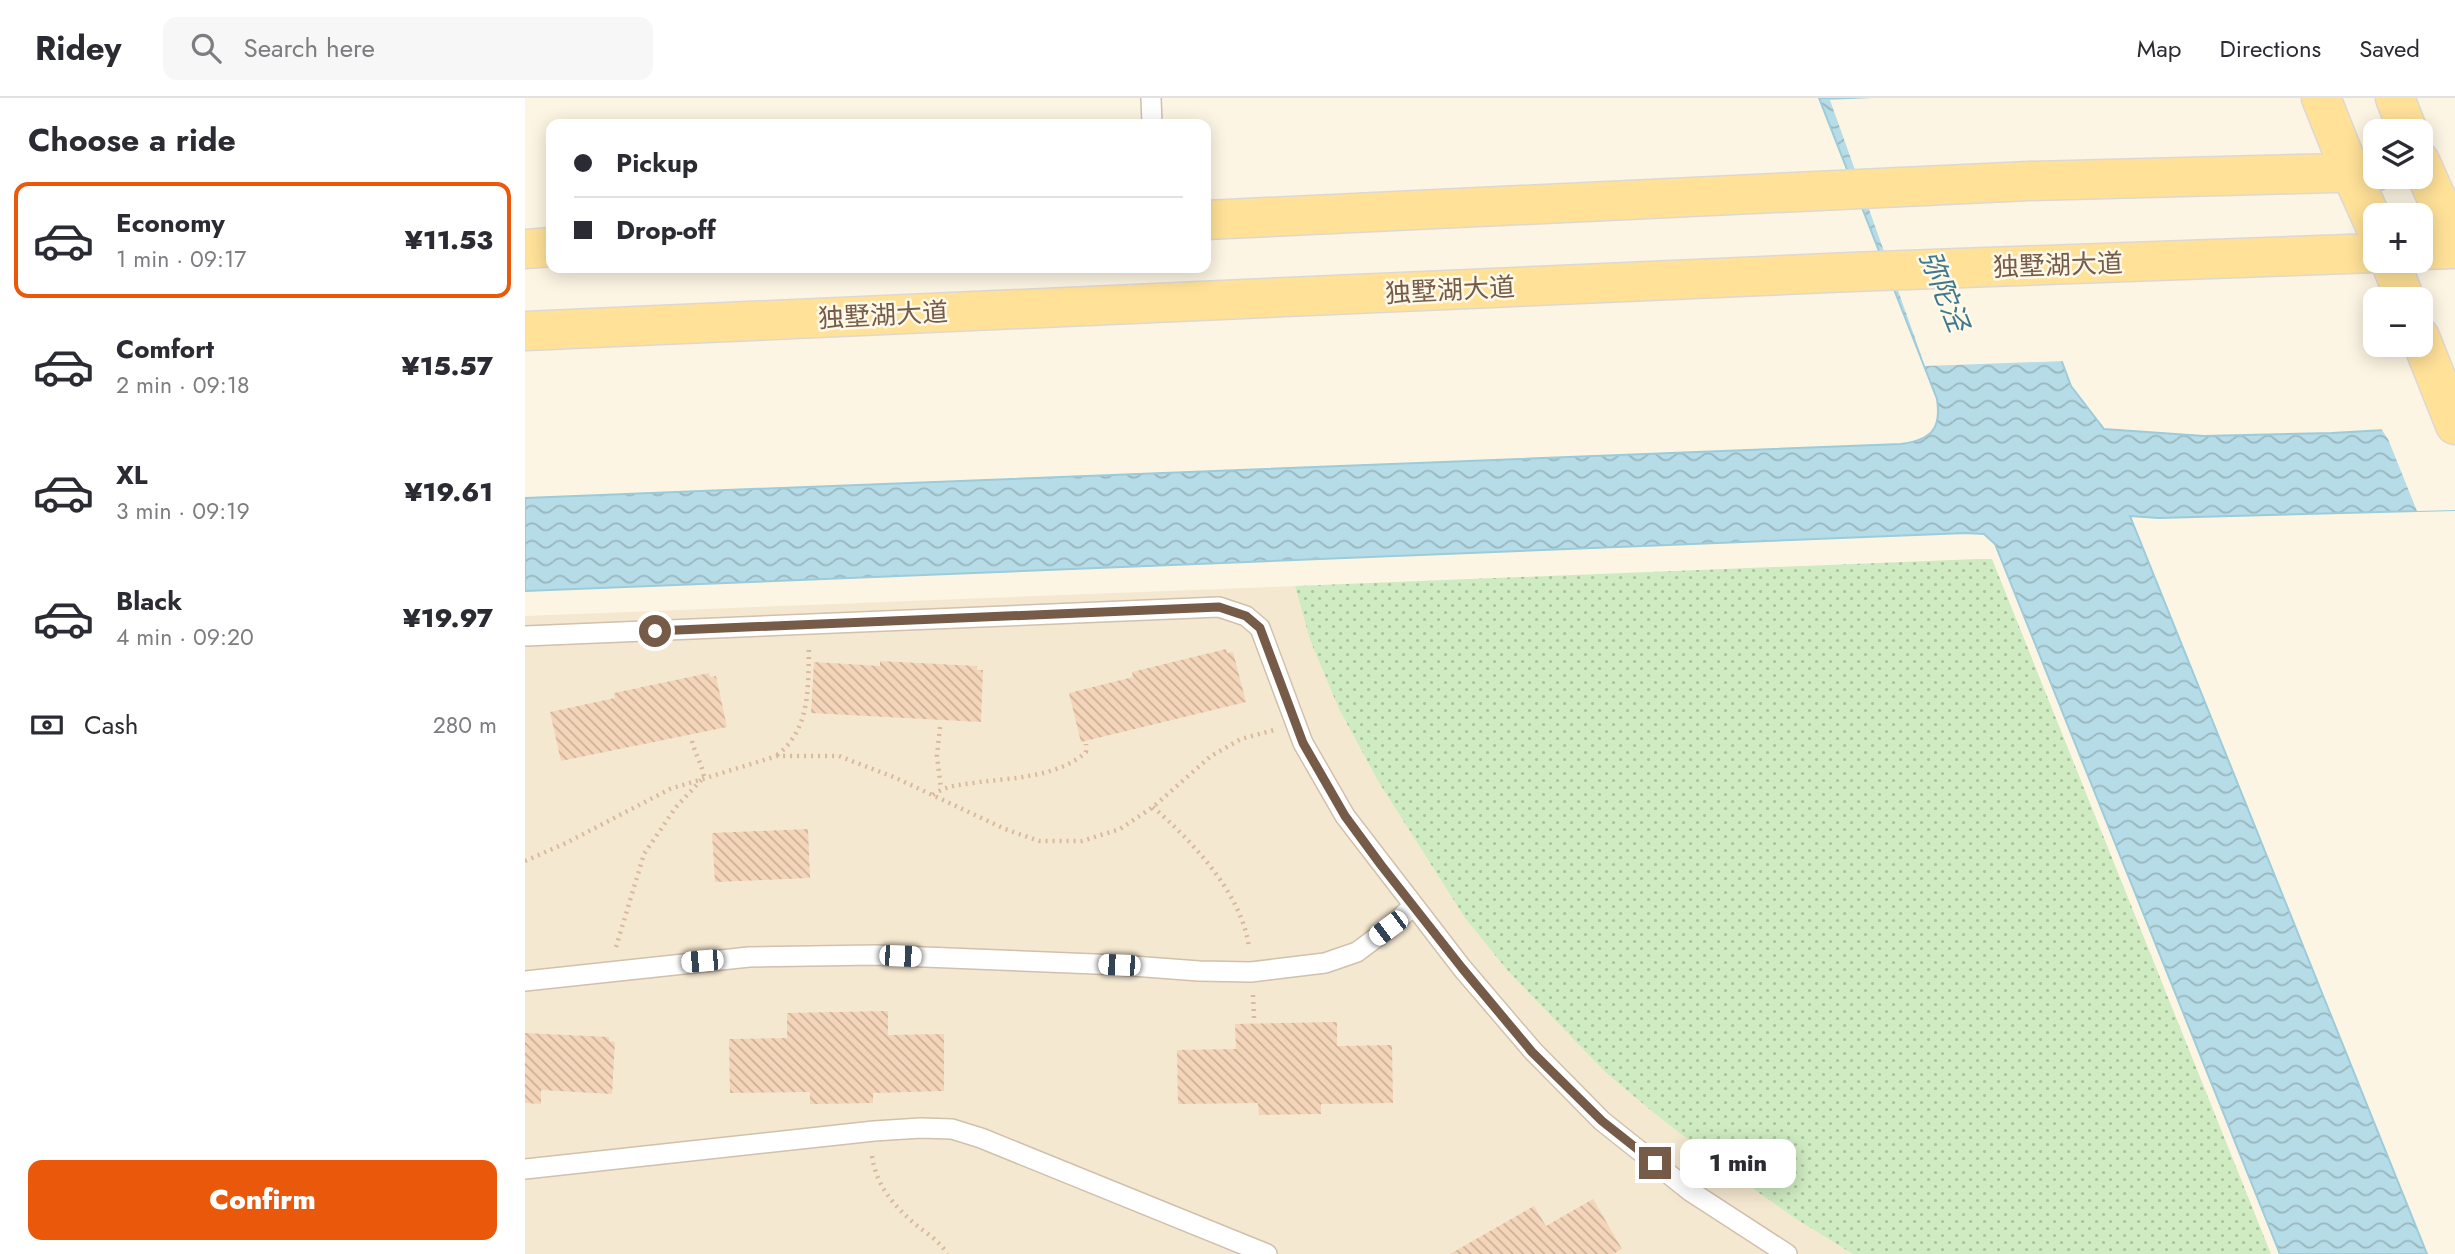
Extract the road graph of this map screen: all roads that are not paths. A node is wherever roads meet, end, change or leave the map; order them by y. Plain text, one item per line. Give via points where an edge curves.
1 (1151, 98) edge
2 (2321, 98) edge
3 (2395, 98) edge
4 (1152, 119) edge
5 (2403, 119) edge
6 (2363, 173) edge
7 (2433, 176) edge
8 (1211, 220) edge
9 (2455, 240) edge
10 (546, 247) edge
11 (525, 249) edge
12 (2455, 249) edge
13 (2433, 250) edge
14 (2363, 253) edge
15 (525, 331) edge
16 (2428, 357) edge
17 (2455, 425) edge
18 (525, 636) edge
19 (1413, 906) junction
20 (525, 981) edge
21 (525, 1169) edge
22 (1268, 1254) edge
23 (1787, 1254) edge

1 - 4 lane
2 - 6 main road
3 - 5 main road
6 - 8 main road via 2029,181
7 - 9 main road
10 - 11 main road
12 - 13 main road
14 - 15 main road, 独墅湖大道
16 - 17 main road
18 - 19 lane via 1219,607 1246,616 1260,628 1303,743 1345,816
19 - 20 lane via 1357,951 1325,964 1251,972 875,955 749,957
19 - 23 lane via 1532,1052 1602,1121 1691,1191
21 - 22 lane via 874,1131 951,1129

